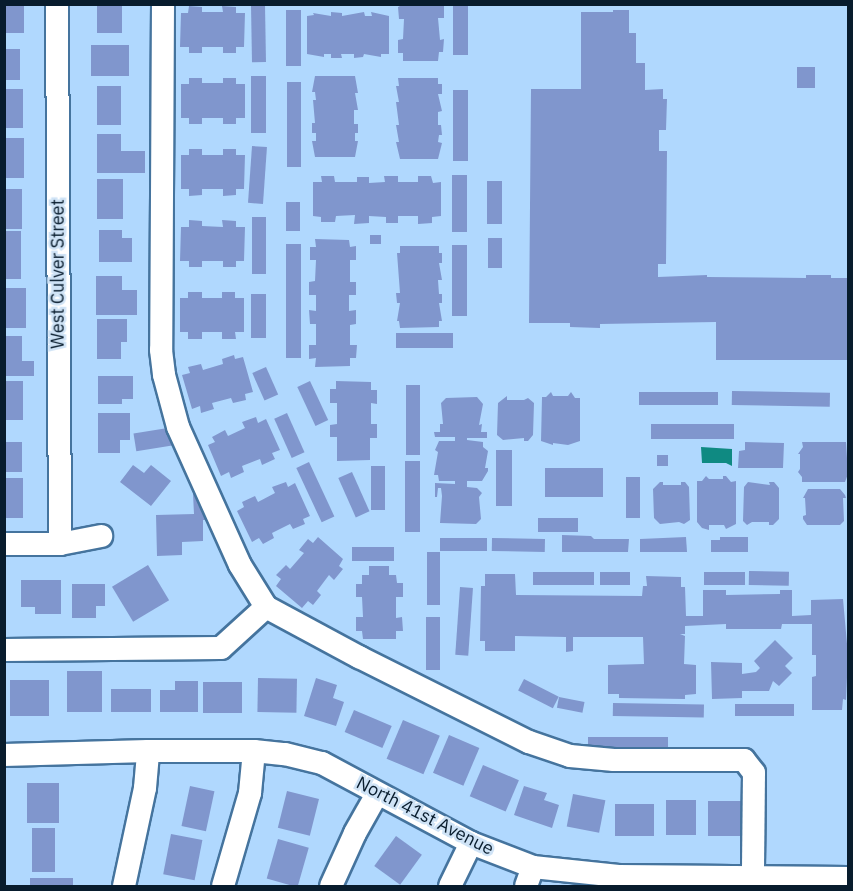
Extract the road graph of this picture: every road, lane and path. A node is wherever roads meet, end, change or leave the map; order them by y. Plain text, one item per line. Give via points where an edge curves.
1 (57, 4) edge
2 (163, 4) edge
3 (101, 536) dead end
4 (4, 544) edge
5 (60, 544) junction
6 (266, 607) junction
7 (4, 650) edge
8 (148, 751) junction
9 (254, 751) junction
10 (4, 755) edge
11 (377, 794) junction
12 (471, 843) junction
13 (530, 877) edge
14 (753, 877) junction
15 (849, 878) edge
16 (619, 881) edge
17 (124, 886) edge
18 (223, 886) edge
19 (331, 886) edge
20 (450, 886) edge

1 - 5 street, West Culver Street
2 - 6 street via 160,350 164,375 183,437 240,565
3 - 5 street
4 - 5 street
6 - 7 street via 221,648
6 - 14 street via 529,742 570,756 744,760 754,773
8 - 9 street, North 41st Avenue
8 - 10 street, North 41st Avenue
8 - 17 street via 145,788
9 - 11 street, North 41st Avenue via 322,763
9 - 18 street via 250,793
11 - 12 street, North 41st Avenue
11 - 19 street
12 - 13 street, North 41st Avenue
12 - 20 street
13 - 16 street, North 41st Avenue
14 - 15 street, North 41st Avenue
14 - 16 street, North 41st Avenue

